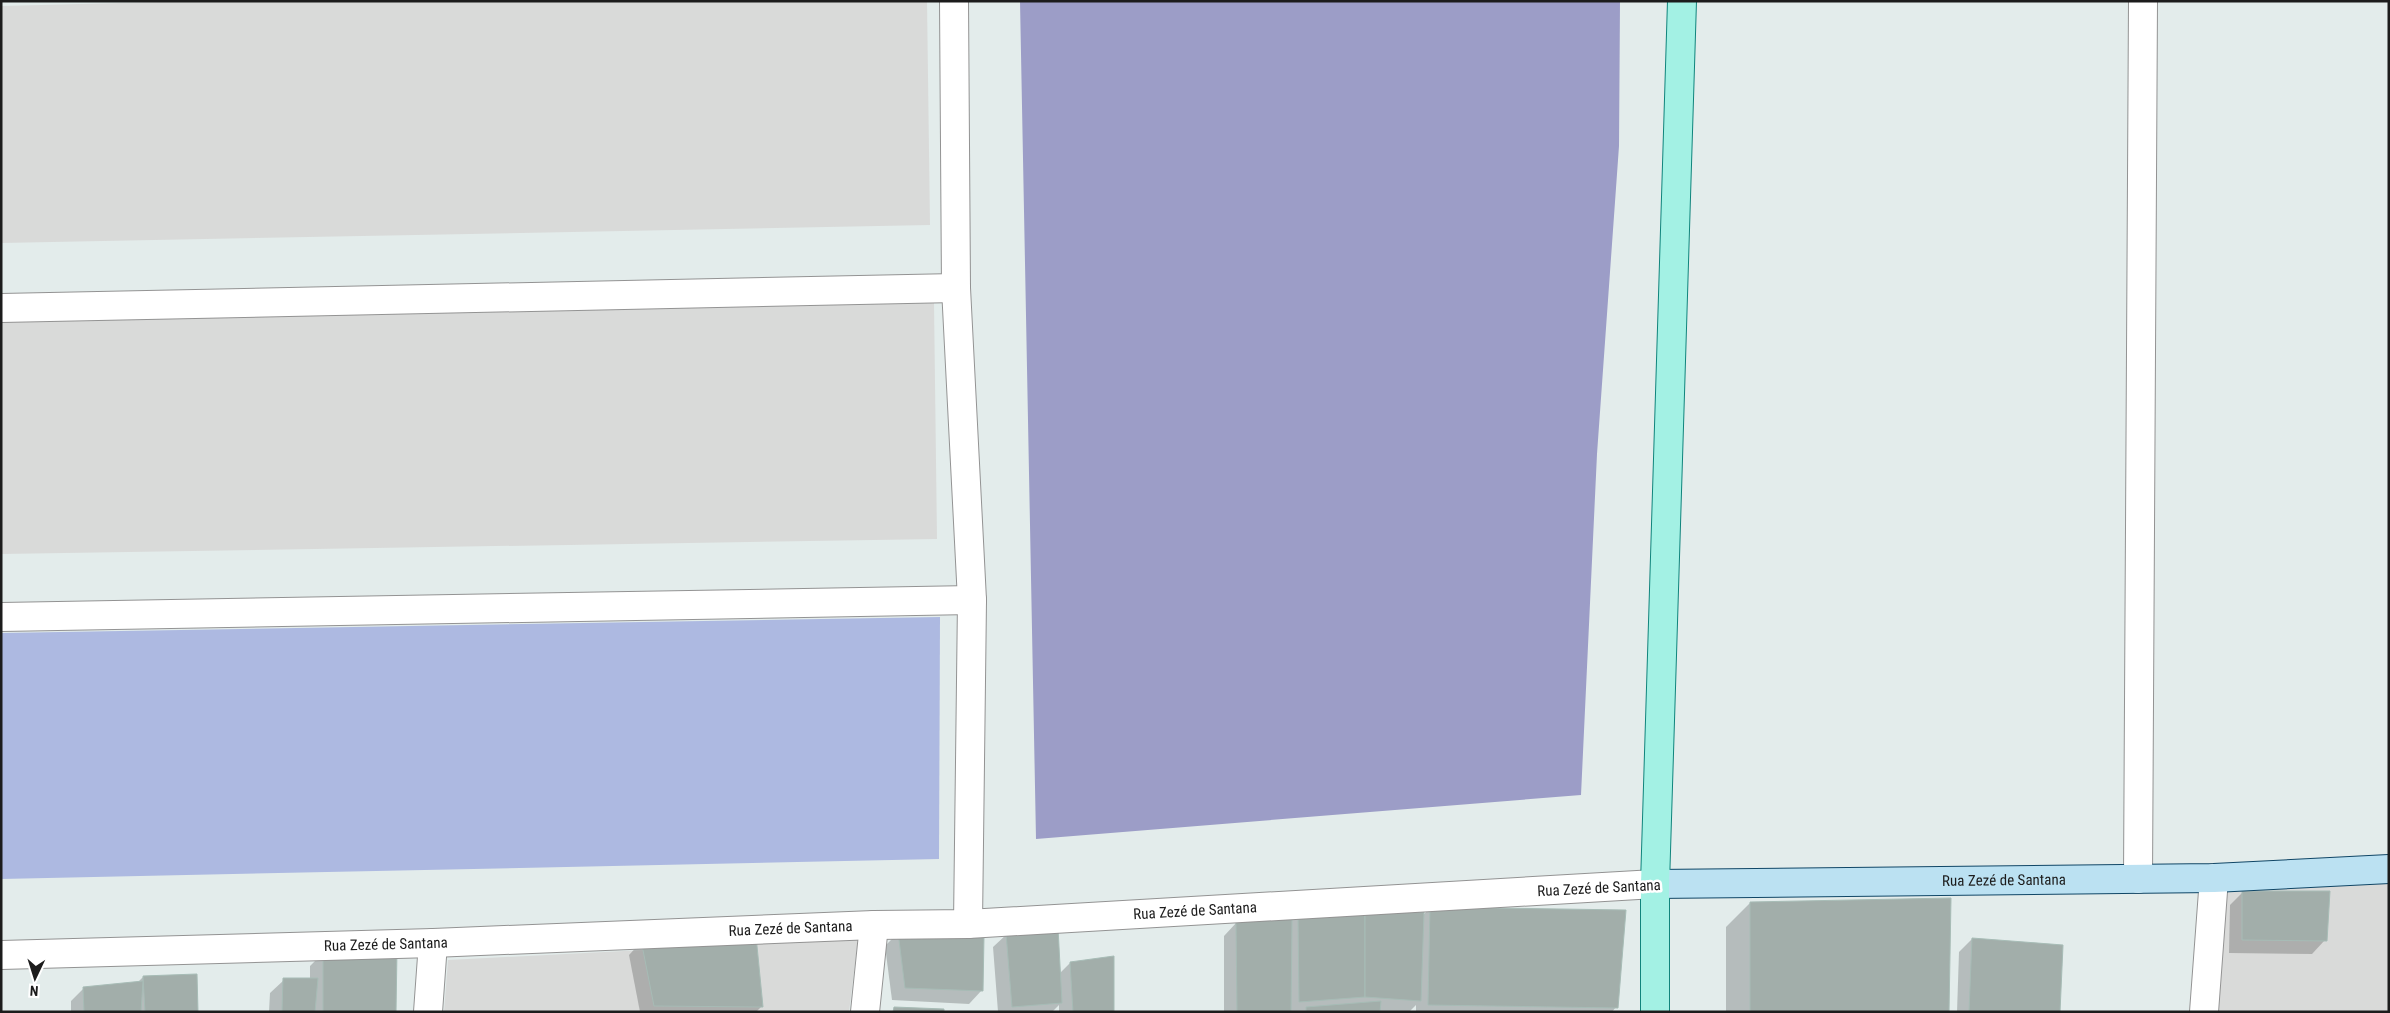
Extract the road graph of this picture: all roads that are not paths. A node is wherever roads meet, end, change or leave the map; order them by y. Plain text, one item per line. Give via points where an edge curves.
1 (954, 1) edge
2 (1682, 1) edge
3 (2143, 1) edge
4 (956, 288) junction
5 (1, 308) edge
6 (972, 600) junction
7 (1, 616) edge
8 (2389, 869) edge
9 (2214, 878) junction
10 (2138, 879) junction
11 (1655, 884) junction
12 (968, 924) junction
13 (874, 925) junction
14 (433, 943) junction
15 (1, 955) edge
16 (428, 1012) edge
17 (864, 1012) edge
18 (1655, 1012) edge
19 (2204, 1012) edge

1 - 4 street
2 - 11 main road
3 - 10 street
4 - 5 street
4 - 6 street
6 - 7 street
6 - 12 street
8 - 9 main road, Rua Zezé de Santana
9 - 10 main road, Rua Zezé de Santana
9 - 19 street
10 - 11 main road, Rua Zezé de Santana
11 - 12 street, Rua Zezé de Santana
11 - 18 main road
12 - 13 street, Rua Zezé de Santana
13 - 14 street, Rua Zezé de Santana
13 - 17 street
14 - 15 street, Rua Zezé de Santana
14 - 16 street

